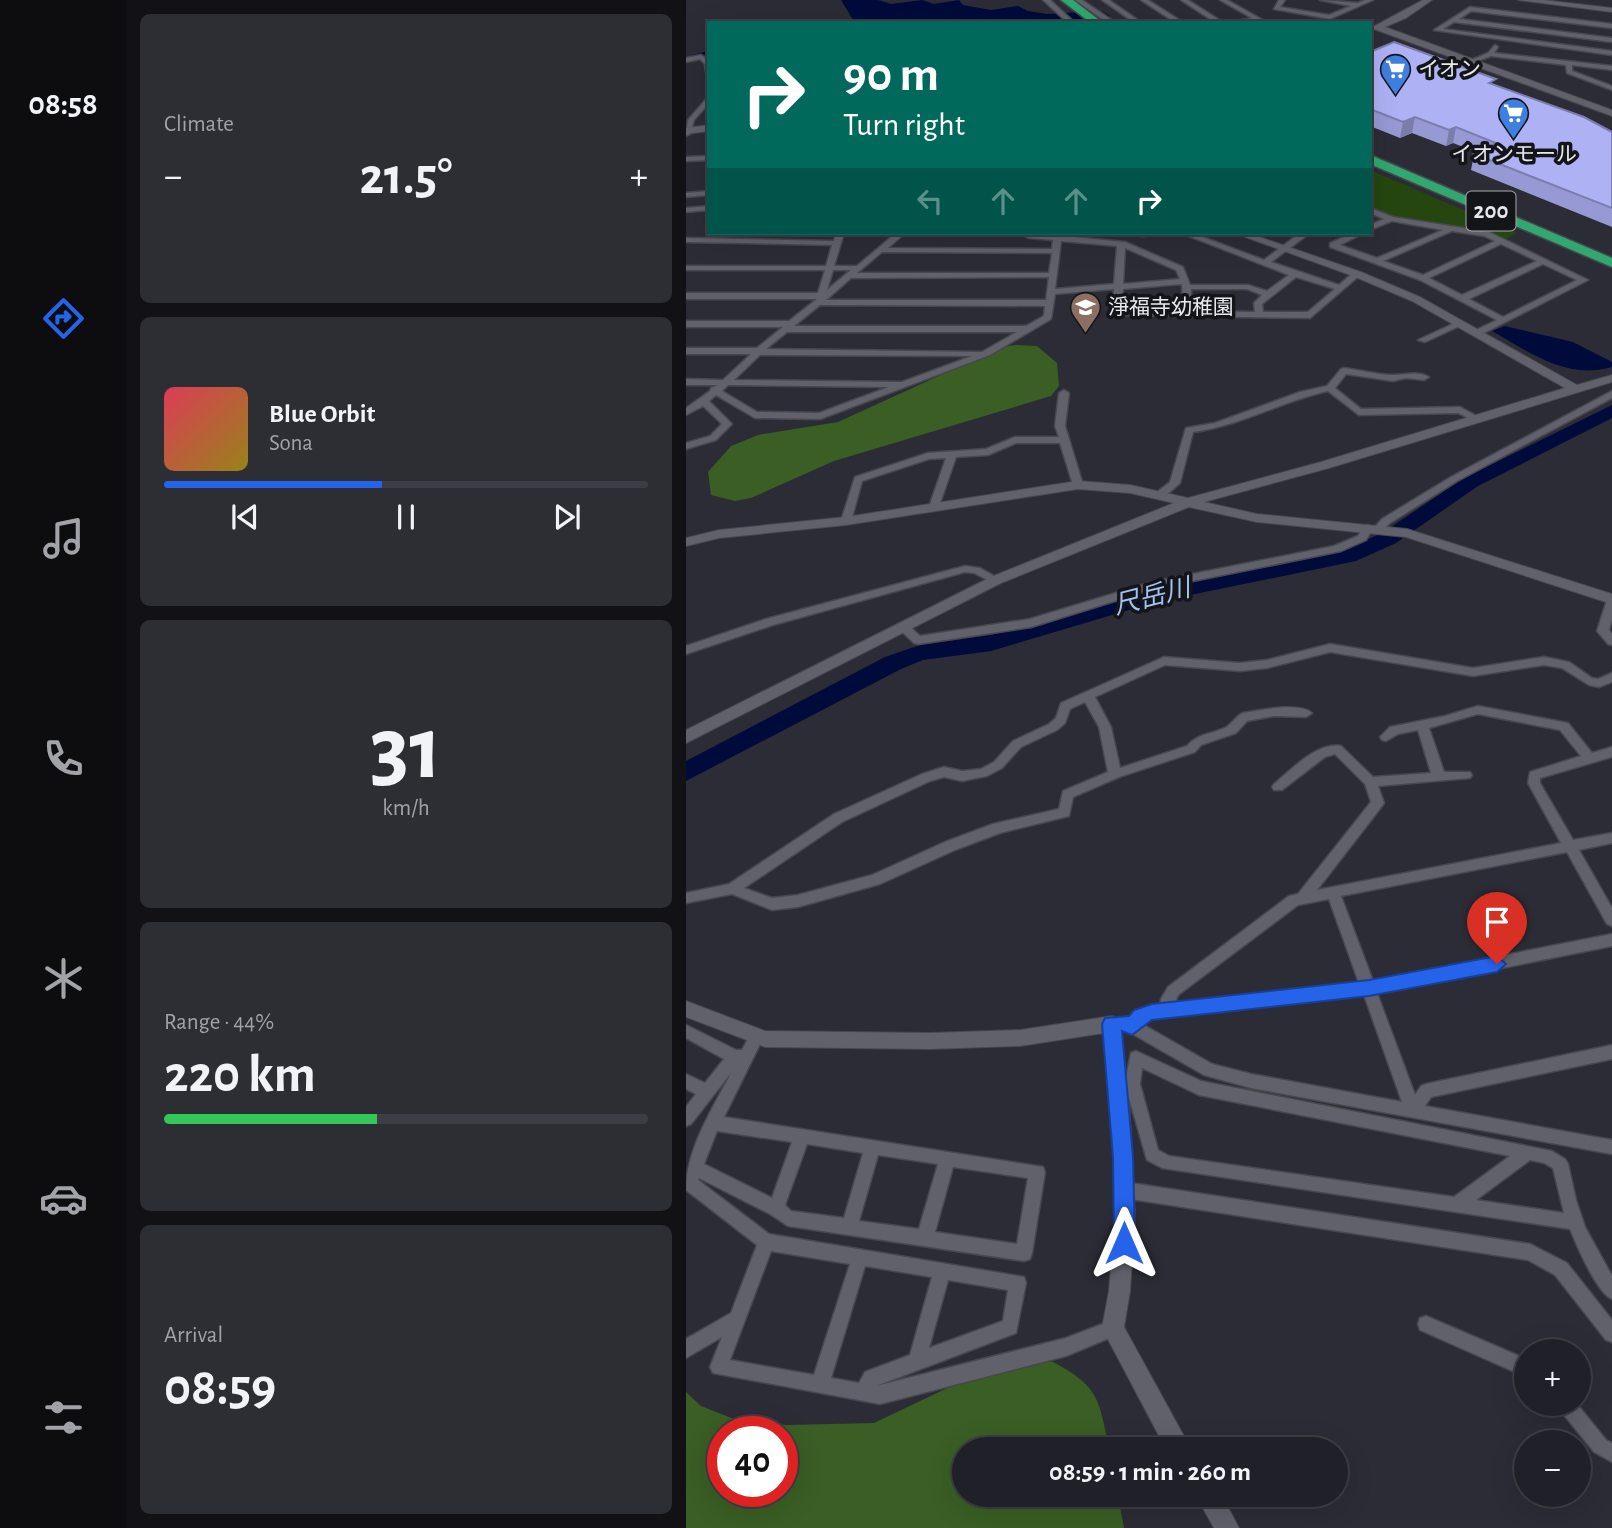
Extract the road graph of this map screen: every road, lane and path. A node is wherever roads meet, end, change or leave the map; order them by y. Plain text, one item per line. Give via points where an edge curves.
1 (1046, 0) edge
2 (1057, 0) edge
3 (1066, 0) edge
4 (1105, 0) edge
5 (1144, 0) edge
6 (1184, 0) edge
7 (1223, 0) edge
8 (1282, 0) edge
9 (1323, 0) edge
10 (1370, 0) edge
11 (1428, 0) edge
12 (1522, 0) edge
13 (1083, 1) edge
14 (1358, 5) junction
15 (1612, 10) edge
16 (1258, 19) junction
17 (1455, 20) junction
18 (1070, 21) edge
19 (1084, 21) edge
20 (1095, 21) edge
21 (1110, 21) edge
22 (1136, 21) edge
23 (1178, 21) edge
24 (1218, 21) edge
25 (1244, 21) edge
26 (1262, 21) edge
27 (1602, 25) junction
28 (1612, 26) edge
29 (1375, 28) edge
30 (1600, 39) junction
31 (1498, 40) junction
32 (1612, 40) edge
33 (1599, 52) junction
34 (1612, 53) edge
35 (1490, 54) junction
36 (686, 60) edge
37 (1472, 61) junction
38 (707, 63) edge
39 (1569, 64) junction
40 (1599, 67) junction
41 (1612, 68) edge
42 (1612, 88) edge
43 (707, 100) edge
44 (698, 110) junction
45 (686, 111) edge
46 (1612, 113) edge
47 (707, 128) edge
48 (686, 132) edge
49 (1372, 151) edge
50 (707, 158) edge
51 (686, 159) edge
52 (1372, 162) edge
53 (1425, 179) junction
54 (1460, 190) junction
55 (707, 193) edge
56 (686, 195) edge
57 (1469, 202) junction
58 (707, 208) edge
59 (1372, 211) edge
60 (686, 212) edge
61 (707, 214) edge
62 (1391, 219) junction
63 (1372, 227) edge
64 (1453, 228) junction
65 (839, 235) edge
66 (899, 235) edge
67 (1027, 235) edge
68 (1058, 235) edge
69 (1190, 235) edge
70 (1245, 235) edge
71 (1300, 235) edge
72 (1356, 235) edge
73 (686, 240) edge
74 (1502, 242) junction
75 (837, 243) junction
76 (1121, 244) junction
77 (1284, 248) junction
78 (1612, 248) edge
79 (880, 250) junction
80 (1055, 251) junction
81 (1612, 255) edge
82 (1380, 260) junction
83 (1543, 261) junction
84 (1265, 263) junction
85 (1612, 263) edge
86 (686, 268) edge
87 (830, 268) junction
88 (859, 268) junction
89 (1612, 272) edge
90 (1295, 274) junction
91 (1357, 274) junction
92 (1052, 275) junction
93 (849, 276) junction
94 (1423, 278) junction
95 (1186, 284) junction
96 (1120, 286) junction
97 (1339, 288) junction
98 (1050, 292) junction
99 (1268, 294) junction
100 (686, 296) edge
101 (1463, 298) junction
102 (819, 300) junction
103 (1049, 303) junction
104 (1187, 313) junction
105 (1259, 314) junction
106 (1503, 320) junction
107 (686, 324) edge
108 (1460, 324) junction
109 (789, 326) junction
110 (1027, 329) junction
111 (1477, 333) junction
112 (1422, 341) dead end
113 (686, 351) edge
114 (758, 352) junction
115 (987, 353) junction
116 (1424, 377) dead end
117 (686, 382) edge
118 (724, 382) junction
119 (1609, 382) edge
120 (906, 384) junction
121 (1330, 388) junction
122 (1575, 389) junction
123 (715, 390) junction
124 (1064, 393) dead end
125 (1612, 394) edge
126 (706, 403) junction
127 (686, 412) edge
128 (1477, 419) junction
129 (1065, 440) junction
130 (686, 446) edge
131 (953, 453) junction
132 (1078, 485) junction
133 (1242, 487) junction
134 (1160, 495) junction
135 (1189, 502) junction
136 (934, 507) junction
137 (1248, 516) junction
138 (846, 521) junction
139 (1376, 529) junction
140 (686, 542) edge
141 (996, 580) junction
142 (1612, 599) edge
143 (903, 627) junction
144 (1612, 641) edge
145 (686, 650) edge
146 (1612, 677) edge
147 (1088, 696) junction
148 (1306, 713) dead end
149 (1422, 725) junction
150 (686, 737) edge
151 (1386, 737) dead end
152 (1612, 752) edge
153 (1590, 759) junction
154 (1115, 774) junction
155 (1466, 775) dead end
156 (1439, 777) junction
157 (1370, 782) junction
158 (1278, 787) dead end
159 (1612, 838) edge
160 (1570, 846) junction
161 (732, 889) junction
162 (1334, 894) junction
163 (686, 898) edge
164 (1302, 899) junction
165 (1612, 920) edge
166 (1612, 940) edge
167 (1369, 988) junction
168 (686, 1009) edge
169 (1167, 1010) junction
170 (1122, 1025) junction
171 (686, 1031) edge
172 (757, 1036) junction
173 (1612, 1052) edge
174 (740, 1057) junction
175 (686, 1081) edge
176 (1126, 1085) junction
177 (707, 1092) junction
178 (1382, 1106) junction
179 (1413, 1111) junction
180 (686, 1119) edge
181 (713, 1123) junction
182 (1380, 1123) junction
183 (802, 1136) junction
184 (873, 1147) junction
185 (1612, 1147) edge
186 (1529, 1153) junction
187 (948, 1158) junction
188 (690, 1176) edge
189 (1124, 1191) junction
190 (1456, 1205) junction
191 (776, 1208) junction
192 (1574, 1222) junction
193 (849, 1227) junction
194 (925, 1238) junction
195 (766, 1242) junction
196 (860, 1257) junction
197 (943, 1271) junction
198 (1612, 1291) edge
199 (736, 1320) junction
200 (1426, 1324) dead end
201 (1113, 1328) junction
202 (1612, 1334) edge
203 (686, 1349) edge
204 (917, 1361) junction
205 (1514, 1363) edge
206 (820, 1384) junction
207 (863, 1392) junction
208 (1576, 1416) edge
209 (1172, 1437) edge
210 (1612, 1453) edge
211 (1215, 1507) edge
212 (1227, 1528) edge

1 - 18 street
2 - 19 highway
3 - 20 highway
4 - 22 street
5 - 23 street
6 - 24 street
7 - 16 street
8 - 14 street via 1276,8 1331,16
9 - 14 street
10 - 14 street
11 - 29 street
12 - 15 street
13 - 21 street
16 - 25 street
16 - 26 street
17 - 27 street via 1470,9
17 - 30 street
17 - 31 street via 1437,30
27 - 28 street
27 - 30 street
29 - 37 street
30 - 32 street
30 - 33 street
31 - 33 street
31 - 35 street
33 - 34 street
33 - 40 street
35 - 37 street
35 - 39 street
36 - 38 street via 701,57
37 - 46 street
39 - 40 street
39 - 42 street via 1569,72
40 - 41 street
43 - 44 street
44 - 45 street
44 - 48 street
47 - 48 street
49 - 53 highway, 200
50 - 51 street
52 - 53 highway, 200
53 - 54 highway, 200
53 - 57 highway, 200
54 - 78 highway
54 - 81 highway, 200
55 - 56 street
57 - 85 highway, 200
57 - 89 highway
58 - 60 street
59 - 62 street
60 - 61 street
62 - 63 street
62 - 64 street
64 - 74 street
64 - 82 street
65 - 75 street
66 - 79 street
67 - 68 street
68 - 76 street
68 - 80 street
69 - 84 street
70 - 77 street
71 - 77 street
72 - 82 street via 1333,245
73 - 75 street
74 - 83 street
74 - 94 street
75 - 87 street
76 - 95 street via 1180,269
76 - 96 street
77 - 84 street
77 - 91 street
79 - 80 street
79 - 88 street
80 - 92 street
82 - 94 street
83 - 101 street
83 - 106 street via 1584,280
84 - 90 street
86 - 87 street
87 - 88 street
87 - 102 street
88 - 93 street
90 - 97 street
90 - 99 street
91 - 97 street
91 - 108 street
92 - 93 street
92 - 98 street
93 - 102 street
94 - 101 street
95 - 96 street
95 - 99 street via 1248,287
95 - 104 street
96 - 98 street
96 - 104 street via 1117,312
97 - 105 street via 1310,314
98 - 103 street
99 - 105 street via 1258,303
100 - 102 street
101 - 106 street
102 - 103 street
102 - 109 street
103 - 110 street via 1048,317
104 - 105 street
106 - 111 street
107 - 109 street
108 - 111 street
108 - 112 street
109 - 110 street
109 - 114 street
110 - 115 street
111 - 122 street
113 - 114 street
114 - 115 street
114 - 118 street
115 - 120 street
116 - 121 street via 1344,371
117 - 118 street
118 - 120 street
118 - 123 street
119 - 122 street
120 - 123 street via 820,416 755,415
121 - 128 street via 1359,412 1460,410
121 - 134 street via 1217,426 1188,430 1175,483
122 - 128 street
123 - 126 street
124 - 129 street via 1060,426
125 - 139 street via 1454,479
126 - 127 street
126 - 130 street via 727,424 712,438
128 - 133 street
129 - 131 street via 1015,440 988,452
129 - 132 street
131 - 136 street
131 - 138 street via 917,458 858,480
132 - 134 street
132 - 136 street
133 - 135 street
133 - 137 street via 1236,499
134 - 135 street
135 - 137 street
135 - 141 street
136 - 138 street
137 - 139 street
138 - 140 street via 719,534
139 - 142 street via 1408,533
139 - 143 street via 1337,549 1152,586 1008,628 918,640
141 - 143 street
141 - 145 street via 965,569 783,618
142 - 144 street via 1604,631
143 - 150 street
146 - 147 street via 1599,683 1589,681 1565,665 1544,661 1473,672 1330,648 1240,667 1164,662
147 - 154 street via 1105,727
147 - 161 street via 1065,706 1053,727 1017,744 998,765 983,773 962,776 944,772 926,777 851,812
148 - 154 street via 1243,717 1232,730 1197,742 1191,749
149 - 151 street via 1394,730
149 - 153 street via 1478,710 1564,726
149 - 156 street
152 - 153 street
153 - 160 street via 1534,775 1534,783
154 - 161 street via 1067,793 1065,813 998,828 875,880 772,904
155 - 156 street
156 - 157 street
157 - 158 street via 1337,749 1321,754
157 - 164 street via 1378,803
159 - 160 street
160 - 162 street
160 - 165 street
161 - 163 street
162 - 164 street
162 - 167 street
164 - 169 street via 1294,900 1173,991
166 - 167 street
167 - 169 street
167 - 179 street
168 - 172 street
169 - 170 street via 1140,1015
170 - 172 street via 1020,1038 930,1041
170 - 176 street
170 - 178 street via 1209,1070
171 - 174 street
172 - 174 street
173 - 179 street via 1426,1091
174 - 177 street
174 - 181 street
175 - 177 street
176 - 182 street via 1136,1058 1199,1088
176 - 189 street
176 - 190 street via 1153,1155 1167,1163
177 - 180 street
178 - 179 street
178 - 182 street
179 - 185 street
181 - 183 street
181 - 188 street
182 - 186 street
183 - 184 street
183 - 191 street
184 - 187 street
184 - 193 street
186 - 190 street
186 - 192 street via 1560,1164
187 - 194 street
187 - 194 street via 1037,1172 1024,1253
188 - 191 street
188 - 195 street
189 - 201 street via 1123,1284
189 - 202 street via 1530,1252 1561,1269
190 - 192 street
191 - 193 street via 788,1218
192 - 198 street
193 - 194 street
195 - 196 street
195 - 199 street
196 - 197 street
196 - 206 street
197 - 204 street
197 - 204 street via 1018,1283 1010,1327
199 - 203 street
199 - 206 street via 719,1367
200 - 205 street
201 - 207 street via 1066,1347 880,1395
201 - 209 street
204 - 207 street via 871,1378
206 - 207 street
208 - 210 street via 1600,1446
211 - 212 street

